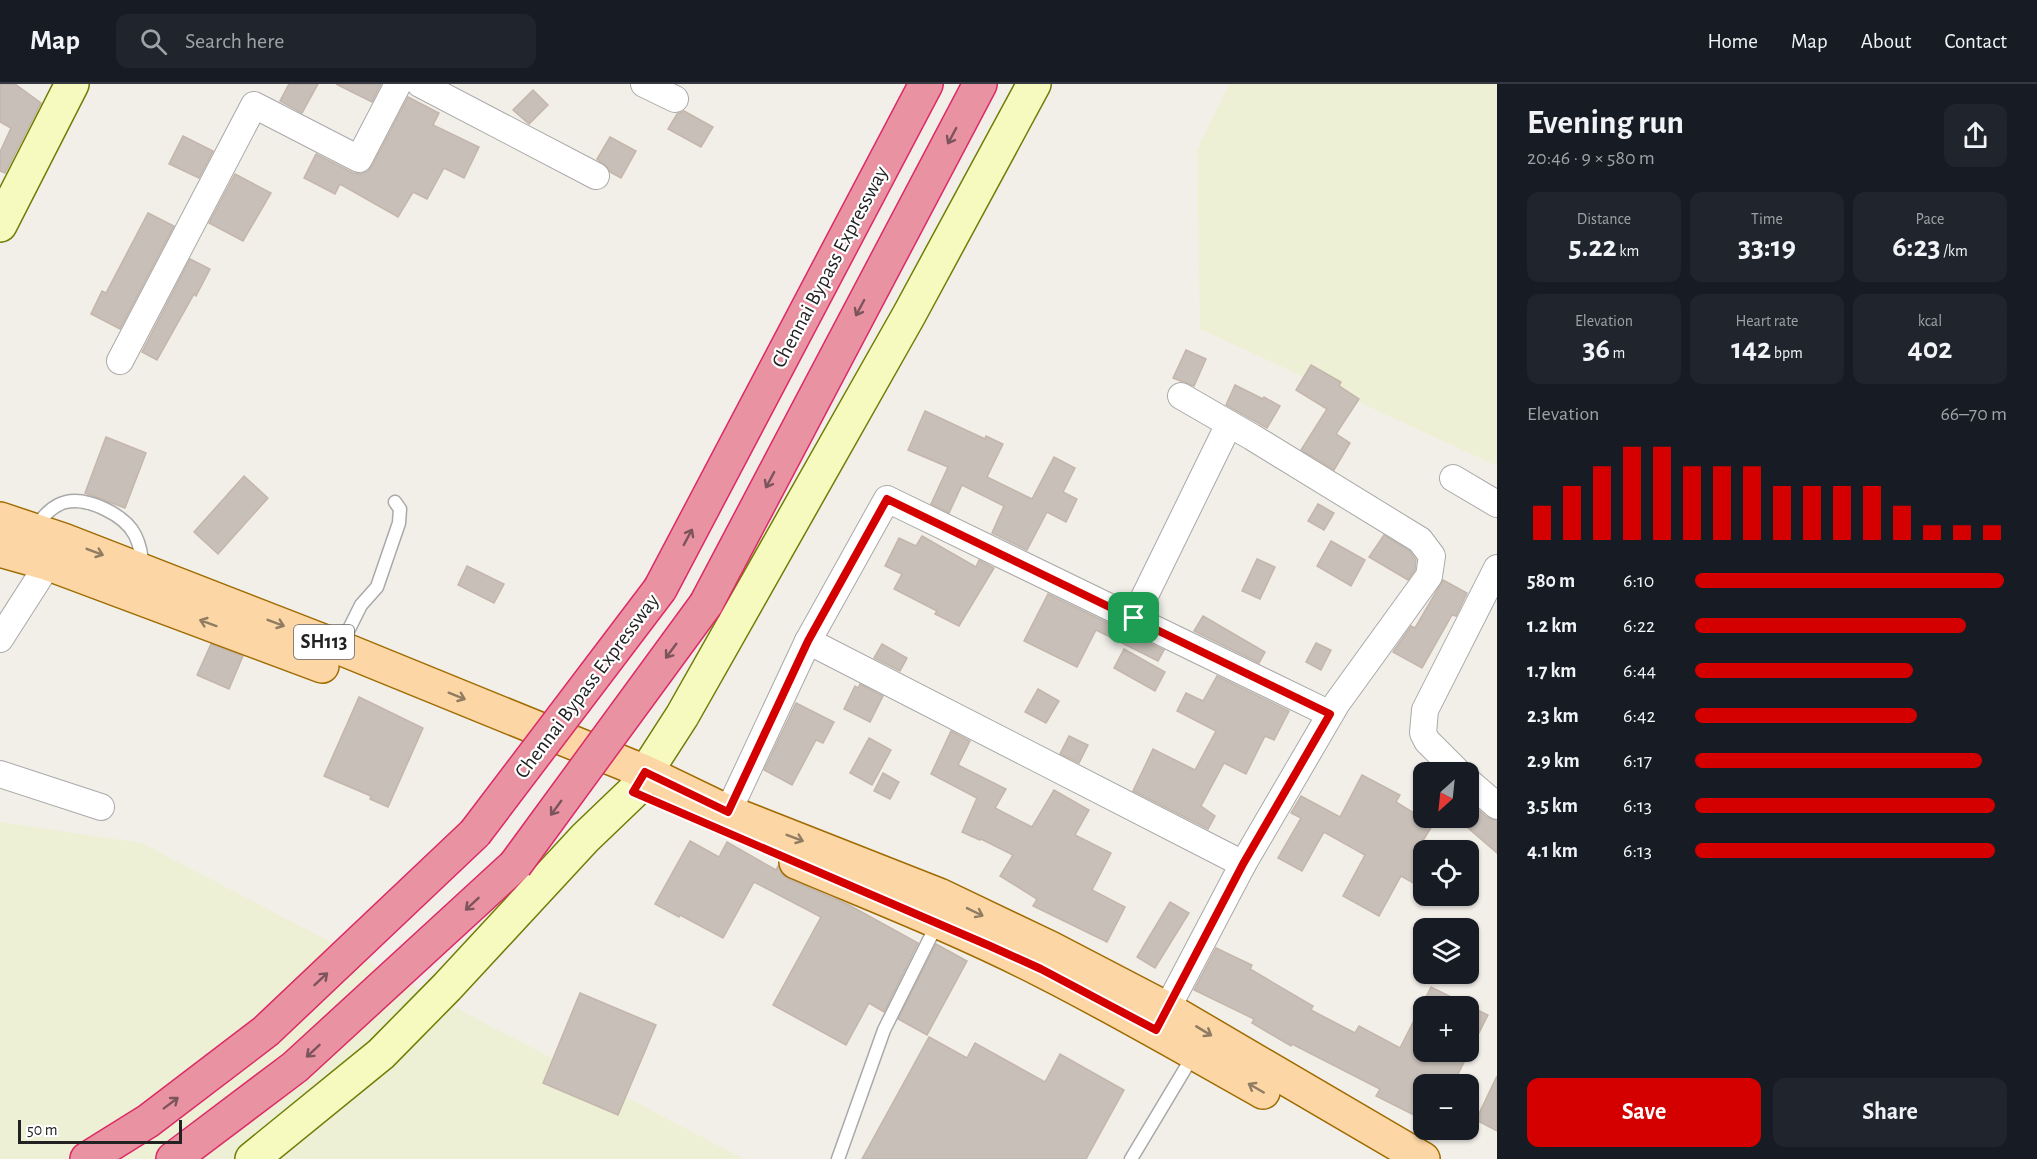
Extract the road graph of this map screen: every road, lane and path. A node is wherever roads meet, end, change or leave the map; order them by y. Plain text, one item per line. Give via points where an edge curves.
1 (72, 84) edge
2 (398, 84) edge
3 (420, 84) edge
4 (644, 84) edge
5 (926, 84) edge
6 (980, 84) edge
7 (1034, 84) edge
8 (675, 99) dead end
9 (596, 176) dead end
10 (0, 225) edge
11 (120, 362) dead end
12 (1181, 396) dead end
13 (1229, 424) junction
14 (1453, 477) dead end
15 (395, 502) dead end
16 (1497, 504) edge
17 (0, 519) edge
18 (48, 545) junction
19 (0, 550) edge
20 (1497, 568) edge
21 (143, 571) junction
22 (1134, 618) junction
23 (0, 639) edge
24 (808, 641) junction
25 (340, 648) junction
26 (1330, 714) junction
27 (1448, 762) edge
28 (0, 774) edge
29 (639, 782) junction
30 (1479, 790) edge
31 (1497, 806) edge
32 (101, 807) dead end
33 (728, 812) junction
34 (1243, 864) junction
35 (938, 922) junction
36 (1162, 1019) junction
37 (1195, 1053) junction
38 (87, 1159) edge
39 (173, 1159) edge
40 (252, 1159) edge
41 (838, 1159) edge
42 (1131, 1159) edge
43 (1379, 1159) edge
44 (1423, 1159) edge

1 - 10 street
2 - 11 street via 360,159 254,105
3 - 9 street
4 - 8 street
38 -> 5 highway, Chennai Bypass Expressway, bridge via 148,1121 266,1031 475,833 660,589
6 -> 39 highway, bridge via 706,604 514,864 295,1067
7 - 29 street via 898,336 682,716
12 - 13 street
13 - 22 street
13 - 26 street via 1420,540 1432,556 1429,576
14 - 16 street
15 - 25 lane via 400,509 399,523 377,587 361,605
17 - 18 main road, SH113
18 - 19 main road, SH113
18 -> 21 main road, SH113
18 - 21 lane via 45,515 66,502 90,504 117,517 135,534
18 - 23 street
29 -> 18 main road, SH113 via 294,655
20 - 27 street via 1425,710 1426,741
21 -> 25 main road, SH113
22 - 24 street via 887,499
22 - 26 street
24 - 33 street
24 - 34 street
25 -> 29 main road, SH113
26 - 34 street
28 - 32 street
29 - 33 main road, SH113
29 - 35 main road, SH113
29 - 40 street via 381,1054
30 - 31 street
33 -> 36 main road, SH113 via 939,895 1050,948
34 - 36 street
35 - 36 main road, SH113
35 - 41 lane via 884,1030
36 - 37 main road, SH113
36 -> 44 main road, SH113
37 - 42 lane
43 -> 37 main road, SH113

